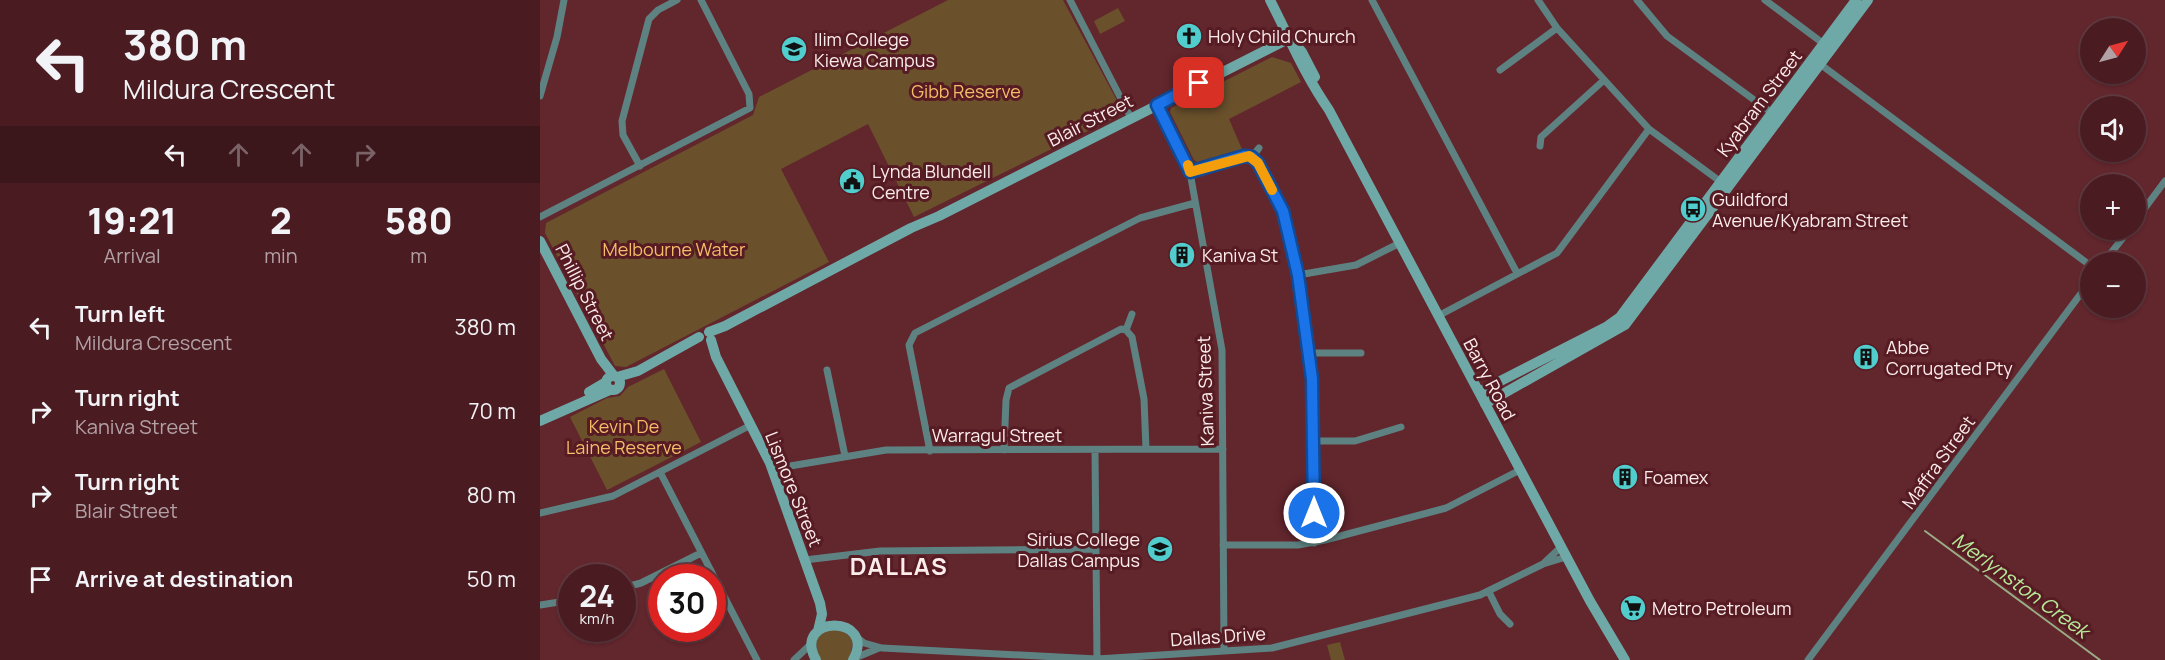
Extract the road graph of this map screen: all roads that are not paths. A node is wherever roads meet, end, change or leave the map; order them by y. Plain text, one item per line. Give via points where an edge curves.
1 (564, 0) edge
2 (677, 0) edge
3 (701, 0) edge
4 (1070, 0) edge
5 (1270, 0) edge
6 (1372, 0) edge
7 (1538, 0) edge
8 (1637, 0) edge
9 (1765, 0) edge
10 (1856, 0) edge
11 (1868, 0) edge
12 (1557, 28) junction
13 (1290, 38) junction
14 (1826, 48) junction
15 (1820, 64) junction
16 (1500, 70) dead end
17 (1604, 81) junction
18 (540, 96) edge
19 (1157, 105) junction
20 (1772, 113) junction
21 (1131, 118) junction
22 (1649, 129) junction
23 (1540, 146) dead end
24 (1259, 148) dead end
25 (1252, 157) junction
26 (640, 166) junction
27 (1190, 172) junction
28 (2165, 181) edge
29 (1724, 185) junction
30 (1195, 202) junction
31 (2146, 207) edge
32 (540, 218) edge
33 (2121, 240) edge
34 (1400, 243) junction
35 (541, 246) edge
36 (2112, 252) edge
37 (2080, 258) edge
38 (1517, 273) junction
39 (1298, 275) junction
40 (2080, 295) edge
41 (1638, 301) junction
42 (1132, 314) dead end
43 (1438, 316) junction
44 (1126, 330) junction
45 (706, 339) junction
46 (1309, 353) junction
47 (1361, 353) dead end
48 (827, 370) dead end
49 (612, 381) junction
50 (1000, 382) dead end
51 (1009, 388) junction
52 (1479, 392) junction
53 (1485, 404) junction
54 (540, 414) edge
55 (540, 421) edge
56 (751, 425) junction
57 (1401, 427) dead end
58 (1313, 441) junction
59 (1146, 449) junction
60 (1223, 449) junction
61 (930, 450) junction
62 (1004, 450) junction
63 (1095, 450) junction
64 (845, 456) junction
65 (772, 469) junction
66 (1520, 470) junction
67 (660, 472) junction
68 (540, 513) edge
69 (1314, 543) junction
70 (1223, 545) junction
71 (1096, 549) junction
72 (1563, 552) junction
73 (702, 553) junction
74 (805, 560) junction
75 (1543, 564) junction
76 (636, 584) edge
77 (1489, 592) junction
78 (558, 602) edge
79 (820, 603) junction
80 (540, 605) edge
81 (1510, 624) dead end
82 (838, 625) junction
83 (818, 631) junction
84 (853, 634) junction
85 (812, 642) junction
86 (882, 648) junction
87 (1224, 651) junction
88 (854, 659) edge
89 (1097, 659) edge
90 (1123, 659) edge
91 (757, 660) edge
92 (794, 660) edge
93 (816, 660) edge
94 (1625, 660) edge
95 (1808, 660) edge

1 - 18 street
2 - 26 street via 649,19 622,121 623,135
3 - 26 street via 751,105 741,115
4 - 21 street
5 - 13 street, Barry Road
6 - 38 street
7 - 12 street
8 - 20 street via 1667,36
9 - 14 street
10 - 14 street, Kyabram Street
11 - 14 street, Kyabram Street
12 - 16 street
12 - 17 street
13 - 19 street, Blair Street
13 - 34 street, Barry Road via 1293,51
14 - 15 street, Kyabram Street
14 - 20 street, Kyabram Street
15 - 29 street, Kyabram Street
15 - 37 street
17 - 22 street
17 - 23 street via 1541,137
19 - 21 street, Blair Street
19 - 27 street, Kaniva Street
20 - 29 street, Kyabram Street
21 - 45 street, Blair Street via 886,247 724,326
22 - 29 street
22 - 38 street via 1557,253
24 - 25 street
25 - 27 street
25 - 39 street via 1283,211
26 - 32 street
27 - 30 street, Kaniva Street
28 - 31 street
29 - 41 street, Kyabram Street
30 - 60 street, Kaniva Street via 1222,354
30 - 61 street via 1140,218 905,340
33 - 36 street
34 - 39 street via 1361,264
34 - 43 street, Barry Road
35 - 49 street, Phillip Street
38 - 43 street
39 - 46 street
40 - 95 street, Maffra Street
41 - 52 street, Kyabram Street via 1612,324
41 - 53 street, Kyabram Street via 1625,326 1614,334
42 - 44 street
43 - 52 street, Barry Road
44 - 51 street via 1117,330
44 - 59 street via 1132,337 1144,399
45 - 49 street, Blair Street
45 - 56 street, Lismore Street
46 - 47 street
46 - 58 street
48 - 64 street
49 - 54 street, Blair Street
49 - 55 street, Blair Street
50 - 51 street
51 - 62 street
52 - 53 street, Barry Road
53 - 66 street, Barry Road
56 - 65 street, Lismore Street
56 - 67 street
57 - 58 street via 1355,441
58 - 69 street
59 - 60 street, Warragul Street
59 - 63 street, Warragul Street
60 - 70 street, Kaniva Street
61 - 62 street, Warragul Street
61 - 64 street, Warragul Street via 886,450
62 - 63 street, Warragul Street
63 - 71 street
64 - 65 street, Warragul Street
65 - 74 street, Lismore Street
66 - 69 street via 1446,508
66 - 72 street, Barry Road
67 - 68 street via 608,498
67 - 73 street
69 - 70 street
70 - 87 street, Kaniva Street
71 - 74 street via 880,551
71 - 89 street
72 - 75 street, Dallas Drive
72 - 75 street, Dallas Drive
72 - 94 street, Barry Road
73 - 76 street
73 - 91 street
74 - 79 street, Lismore Street
75 - 77 street, Dallas Drive
77 - 81 street
77 - 87 street, Dallas Drive via 1279,647
78 - 80 street
79 - 82 street, Lismore Street
79 - 83 street, Lismore Street
82 - 83 street
82 - 84 street, Lismore Street
83 - 85 street
84 - 86 street, Dallas Drive via 864,643
84 - 88 street via 857,648
85 - 92 street
85 - 93 street
86 - 88 street, Dallas Drive via 866,651
86 - 89 street, Dallas Drive
87 - 90 street, Dallas Drive
89 - 90 street, Dallas Drive

